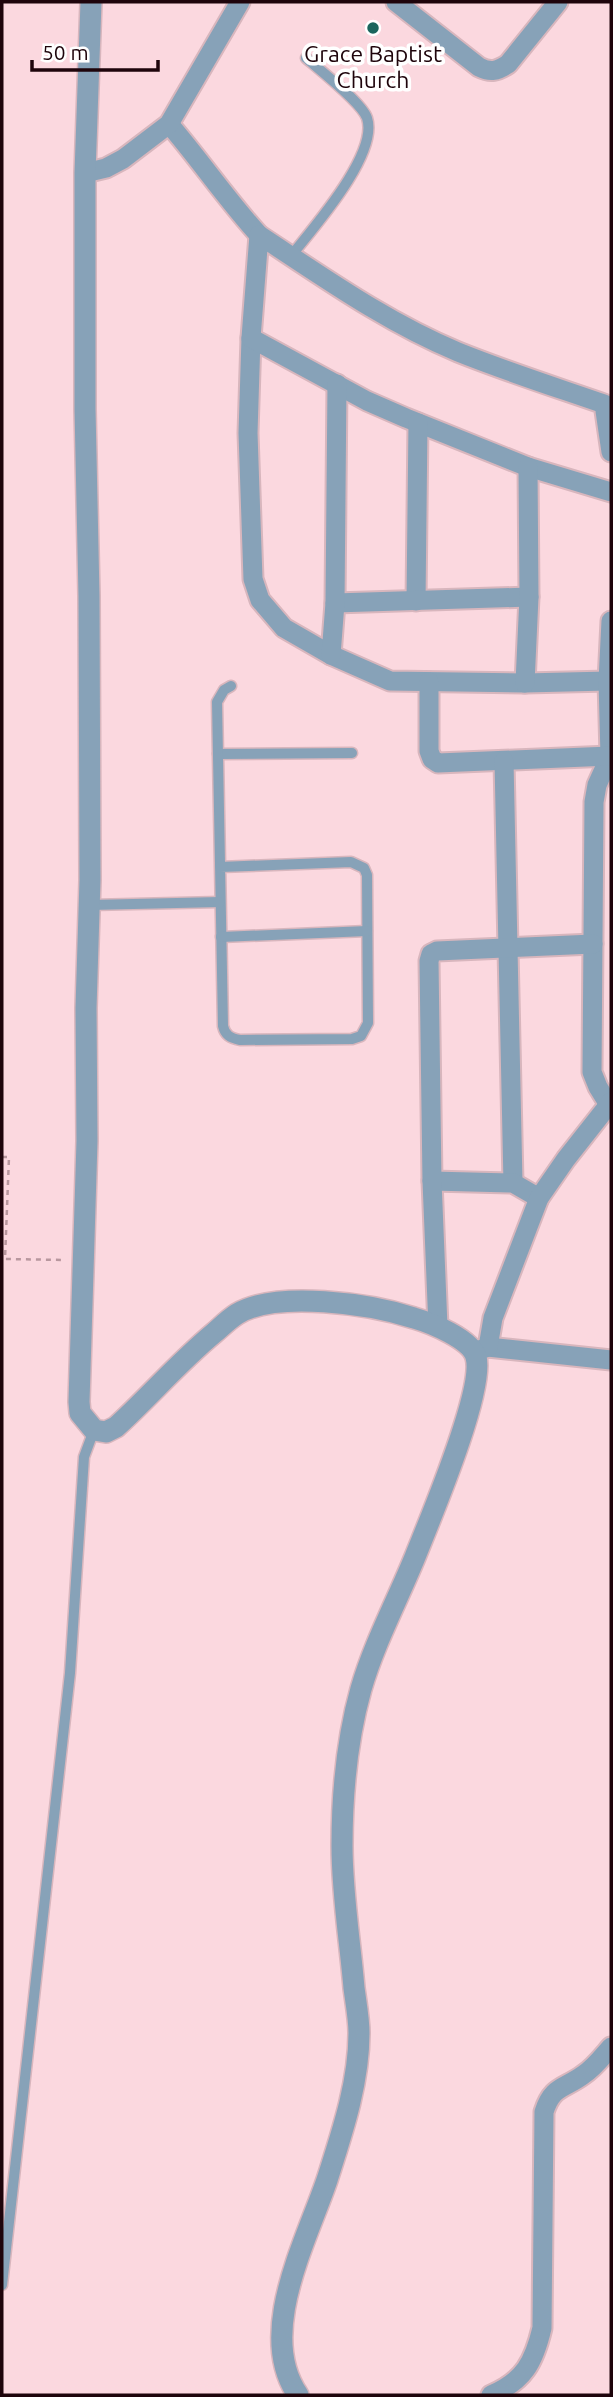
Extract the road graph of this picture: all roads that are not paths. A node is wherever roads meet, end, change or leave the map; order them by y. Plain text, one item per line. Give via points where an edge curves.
1 (90, 2) edge
2 (240, 2) edge
3 (396, 2) edge
4 (558, 2) edge
5 (306, 58) dead end
6 (169, 124) junction
7 (85, 173) junction
8 (259, 235) junction
9 (291, 256) junction
10 (251, 338) junction
11 (337, 384) junction
12 (608, 406) edge
13 (418, 423) junction
14 (611, 452) edge
15 (528, 467) junction
16 (611, 492) edge
17 (529, 597) junction
18 (416, 601) junction
19 (335, 603) junction
20 (611, 621) edge
21 (331, 655) junction
22 (429, 682) junction
23 (610, 682) edge
24 (525, 683) junction
25 (232, 686) dead end
26 (352, 753) dead end
27 (218, 754) junction
28 (610, 756) edge
29 (505, 761) junction
30 (220, 867) junction
31 (220, 902) junction
32 (89, 905) junction
33 (367, 931) junction
34 (221, 937) junction
35 (593, 944) junction
36 (509, 949) junction
37 (610, 1105) edge
38 (432, 1181) junction
39 (513, 1183) junction
40 (539, 1198) junction
41 (438, 1327) junction
42 (481, 1350) junction
43 (611, 1360) edge
44 (94, 1430) junction
45 (611, 2047) edge
46 (2, 2285) edge
47 (298, 2395) edge
48 (491, 2395) edge

1 - 7 street
2 - 6 street
3 - 4 street via 488,71 508,64
5 - 9 lane via 367,118 368,140 349,180
6 - 7 street via 107,169
6 - 8 street
7 - 32 street
8 - 9 street
8 - 10 street
9 - 12 street via 374,310 458,352
10 - 11 street
10 - 21 street via 247,433 253,579 260,600 284,628
11 - 13 street
11 - 19 street
12 - 14 street
13 - 15 street
13 - 18 street
15 - 16 street
15 - 17 street
17 - 18 street
17 - 24 street
18 - 19 street
19 - 21 street
20 - 23 street
21 - 22 street via 390,681
22 - 24 street
22 - 29 street via 432,759 448,764
23 - 24 street
23 - 28 street
25 - 27 lane via 217,702
26 - 27 lane
27 - 30 lane
28 - 29 street
28 - 35 street via 594,802
29 - 36 street
30 - 31 lane
30 - 33 lane via 359,864 367,875
31 - 32 lane
31 - 34 lane
32 - 44 street via 79,1402 80,1413
33 - 34 lane
33 - 34 lane via 368,1023 361,1036 352,1038 240,1040 225,1034
35 - 36 street
35 - 37 street via 592,1072
36 - 38 street via 431,954
36 - 39 street
37 - 40 street
38 - 39 street
38 - 41 street
39 - 40 street
40 - 42 street
41 - 42 street
41 - 44 street via 357,1306 262,1304 237,1314 207,1339 116,1427 106,1432
42 - 43 street
42 - 47 street via 468,1411 432,1514 361,1687 353,1723 342,1845 359,2033 355,2079 342,2132 283,2317 285,2367
44 - 46 lane via 84,1457 70,1673
45 - 48 street via 585,2074 547,2100 542,2328 526,2371 512,2385

